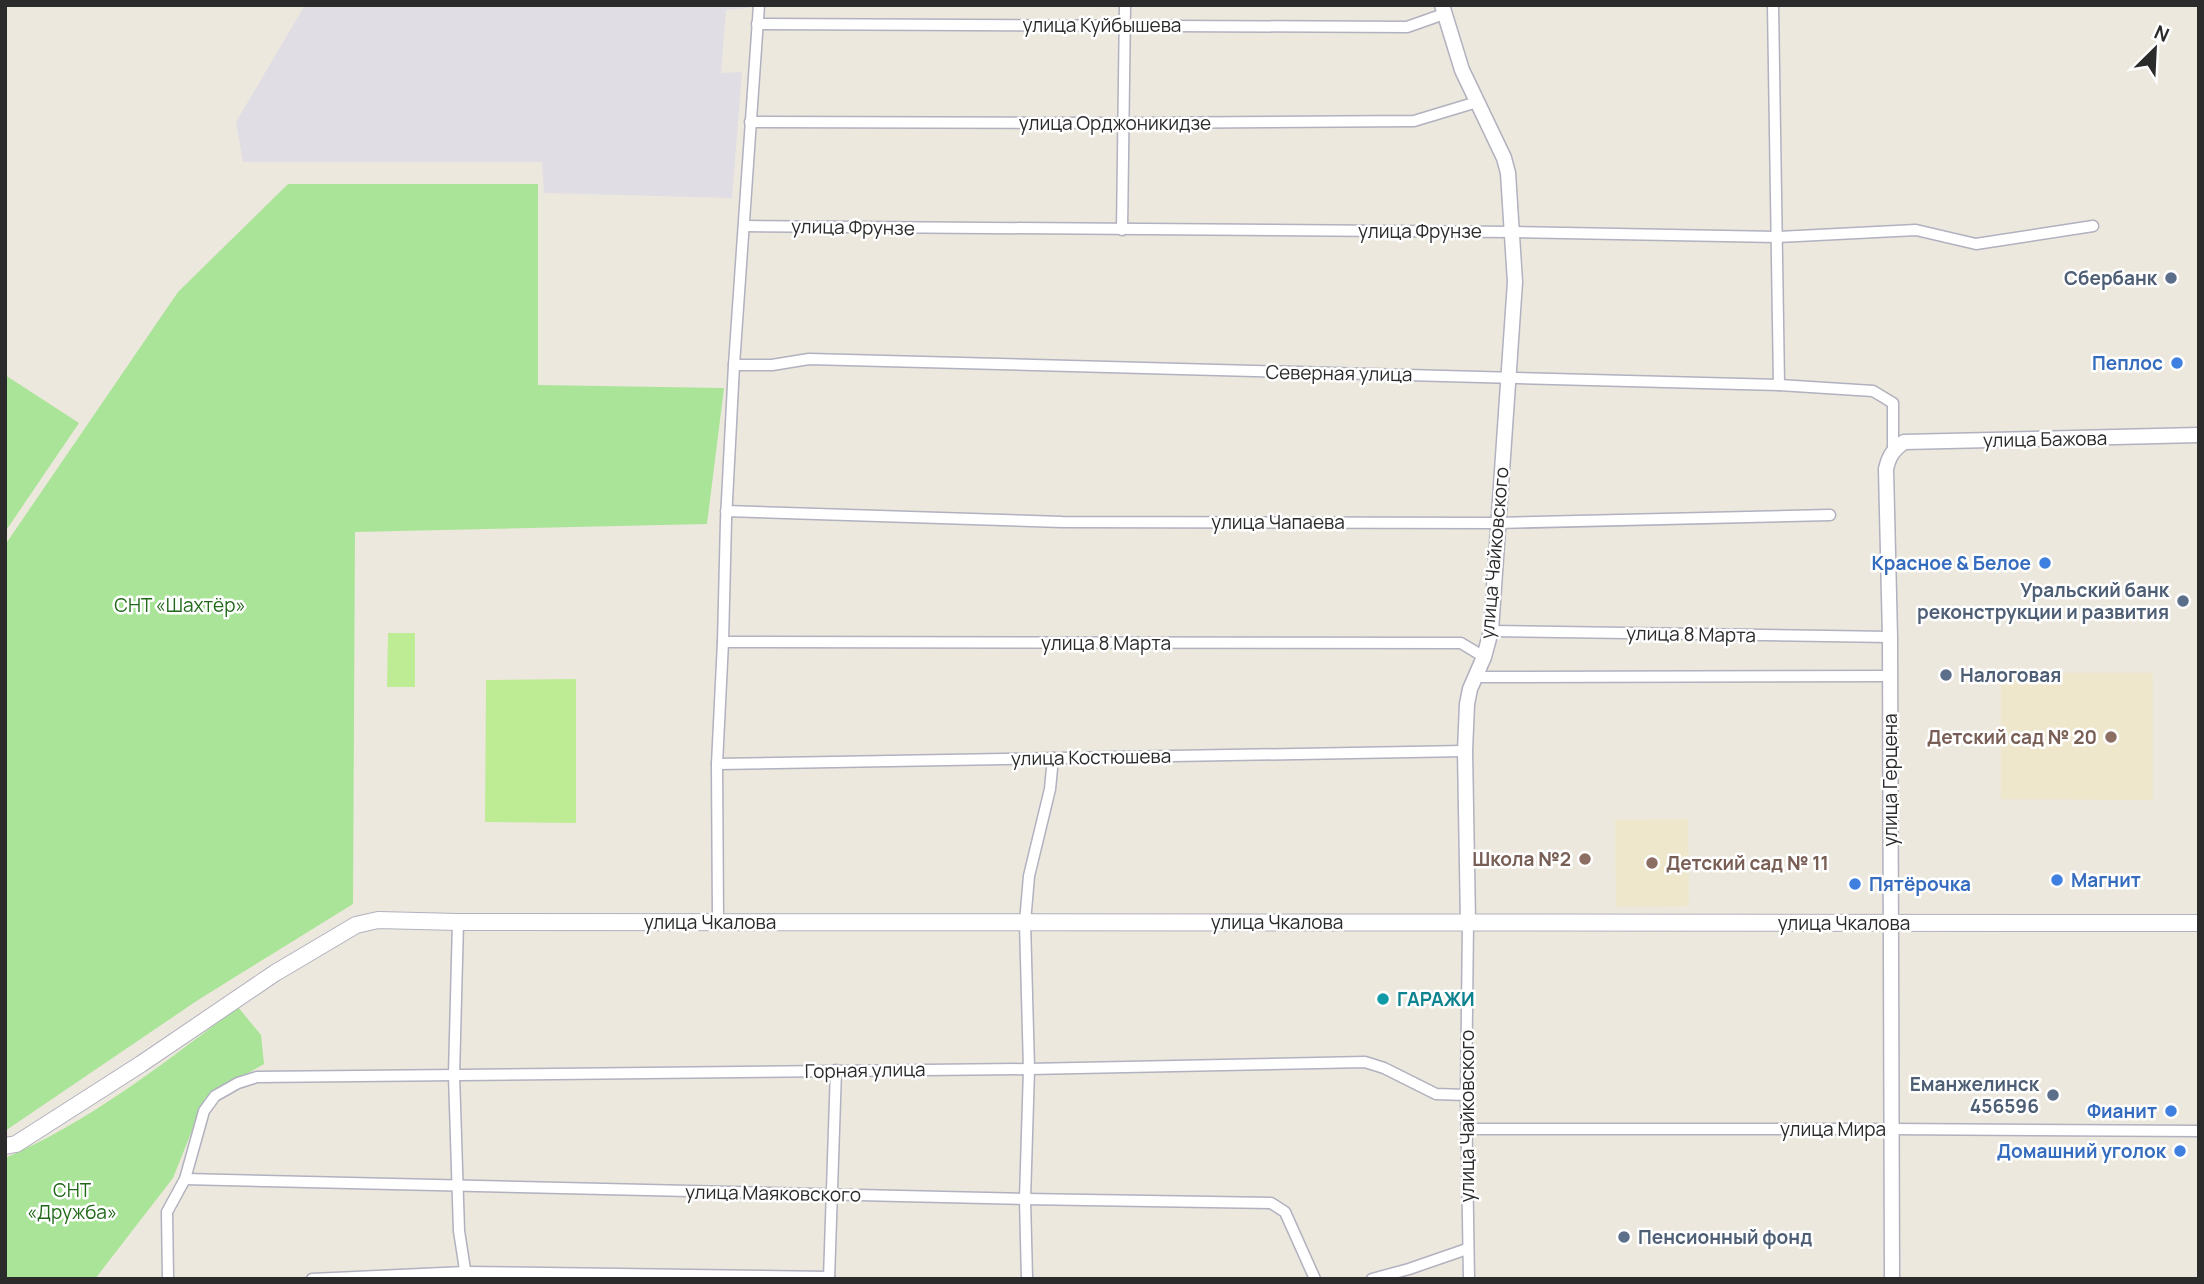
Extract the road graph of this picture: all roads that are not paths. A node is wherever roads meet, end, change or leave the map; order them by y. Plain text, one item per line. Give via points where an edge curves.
1 (759, 5) edge
2 (1125, 5) edge
3 (1773, 5) edge
4 (1443, 10) edge
5 (757, 24) junction
6 (1125, 24) junction
7 (1477, 102) junction
8 (750, 122) junction
9 (1123, 123) junction
10 (744, 226) junction
11 (2093, 226) dead end
12 (1122, 230) junction
13 (1513, 232) junction
14 (1777, 237) junction
15 (734, 365) junction
16 (1507, 378) junction
17 (1779, 385) junction
18 (2199, 435) edge
19 (1893, 450) junction
20 (726, 511) junction
21 (1830, 514) dead end
22 (1498, 523) junction
23 (1491, 631) junction
24 (1890, 637) junction
25 (723, 642) junction
26 (1484, 657) junction
27 (1890, 676) junction
28 (1475, 677) junction
29 (1465, 751) junction
30 (1053, 758) junction
31 (717, 764) junction
32 (718, 921) junction
33 (458, 922) junction
34 (1025, 922) junction
35 (1468, 922) junction
36 (1891, 923) junction
37 (2199, 923) edge
38 (1029, 1069) junction
39 (836, 1070) junction
40 (454, 1075) junction
41 (1466, 1095) junction
42 (1468, 1129) junction
43 (1891, 1129) junction
44 (2199, 1131) edge
45 (5, 1146) edge
46 (185, 1179) junction
47 (456, 1185) junction
48 (833, 1195) junction
49 (1025, 1199) junction
50 (1467, 1249) junction
51 (466, 1275) edge
52 (829, 1278) edge
53 (168, 1279) edge
54 (312, 1279) edge
55 (1027, 1279) edge
56 (1315, 1279) edge
57 (1372, 1279) edge
58 (1469, 1279) edge
59 (1892, 1279) edge

1 - 5 street
2 - 6 street
3 - 14 street
4 - 6 street, улица Куйбышева via 1407,27
4 - 7 street, улица Чайковского
5 - 6 street, улица Куйбышева
5 - 8 street
6 - 9 street
7 - 9 street, улица Орджоникидзе via 1414,121
7 - 13 street, улица Чайковского via 1504,158
8 - 9 street, улица Орджоникидзе
8 - 10 street
9 - 12 street
10 - 12 street, улица Фрунзе
10 - 15 street
11 - 14 street, улица Фрунзе via 1976,244 1916,230
12 - 13 street, улица Фрунзе
13 - 14 street, улица Фрунзе
13 - 16 street, улица Чайковского via 1515,282
14 - 17 street
15 - 16 street, Северная улица via 809,359
15 - 20 street
16 - 17 street, Северная улица
16 - 22 street, улица Чайковского
17 - 19 street, Северная улица via 1873,390 1893,403
18 - 19 street, улица Бажова via 1904,442
19 - 24 street, улица Герцена via 1886,469
20 - 22 street, улица Чапаева via 1062,522
20 - 25 street
21 - 22 street, улица Чапаева
22 - 23 street, улица Чайковского
23 - 24 street, улица 8 Марта
23 - 26 street, улица Чайковского
24 - 27 street, улица Герцена
25 - 26 street, улица 8 Марта via 1461,643
25 - 31 street
26 - 28 street, улица Чайковского
27 - 28 street
27 - 36 street, улица Герцена
28 - 29 street, улица Чайковского via 1467,704
29 - 30 street, улица Костюшева
29 - 35 street, улица Чайковского
30 - 31 street, улица Костюшева
30 - 34 street via 1029,876
31 - 32 street
32 - 33 main road, улица Чкалова
32 - 34 main road, улица Чкалова
33 - 40 street
33 - 45 main road, улица Чкалова via 378,920 356,925 275,973 16,1144
34 - 35 main road, улица Чкалова
34 - 38 street
35 - 36 main road, улица Чкалова
35 - 41 street, улица Чайковского
36 - 37 main road, улица Чкалова
36 - 43 street, улица Герцена
38 - 39 street, Горная улица
38 - 41 street, Горная улица via 1365,1062 1436,1094
38 - 49 street
39 - 40 street, Горная улица
39 - 48 street
40 - 46 street, Горная улица via 257,1077 238,1083 215,1096 204,1111
40 - 47 street
41 - 42 street, улица Чайковского
42 - 43 street, улица Мира
42 - 50 street, улица Чайковского
43 - 44 street, улица Мира
43 - 59 street, улица Герцена
46 - 47 street, улица Маяковского
46 - 53 street via 167,1212
47 - 48 street, улица Маяковского
47 - 51 street
48 - 49 street, улица Маяковского
48 - 52 street
49 - 55 street
49 - 56 street, улица Маяковского via 1271,1203 1285,1212
50 - 57 street
50 - 58 street, улица Чайковского
51 - 52 street
51 - 54 street

